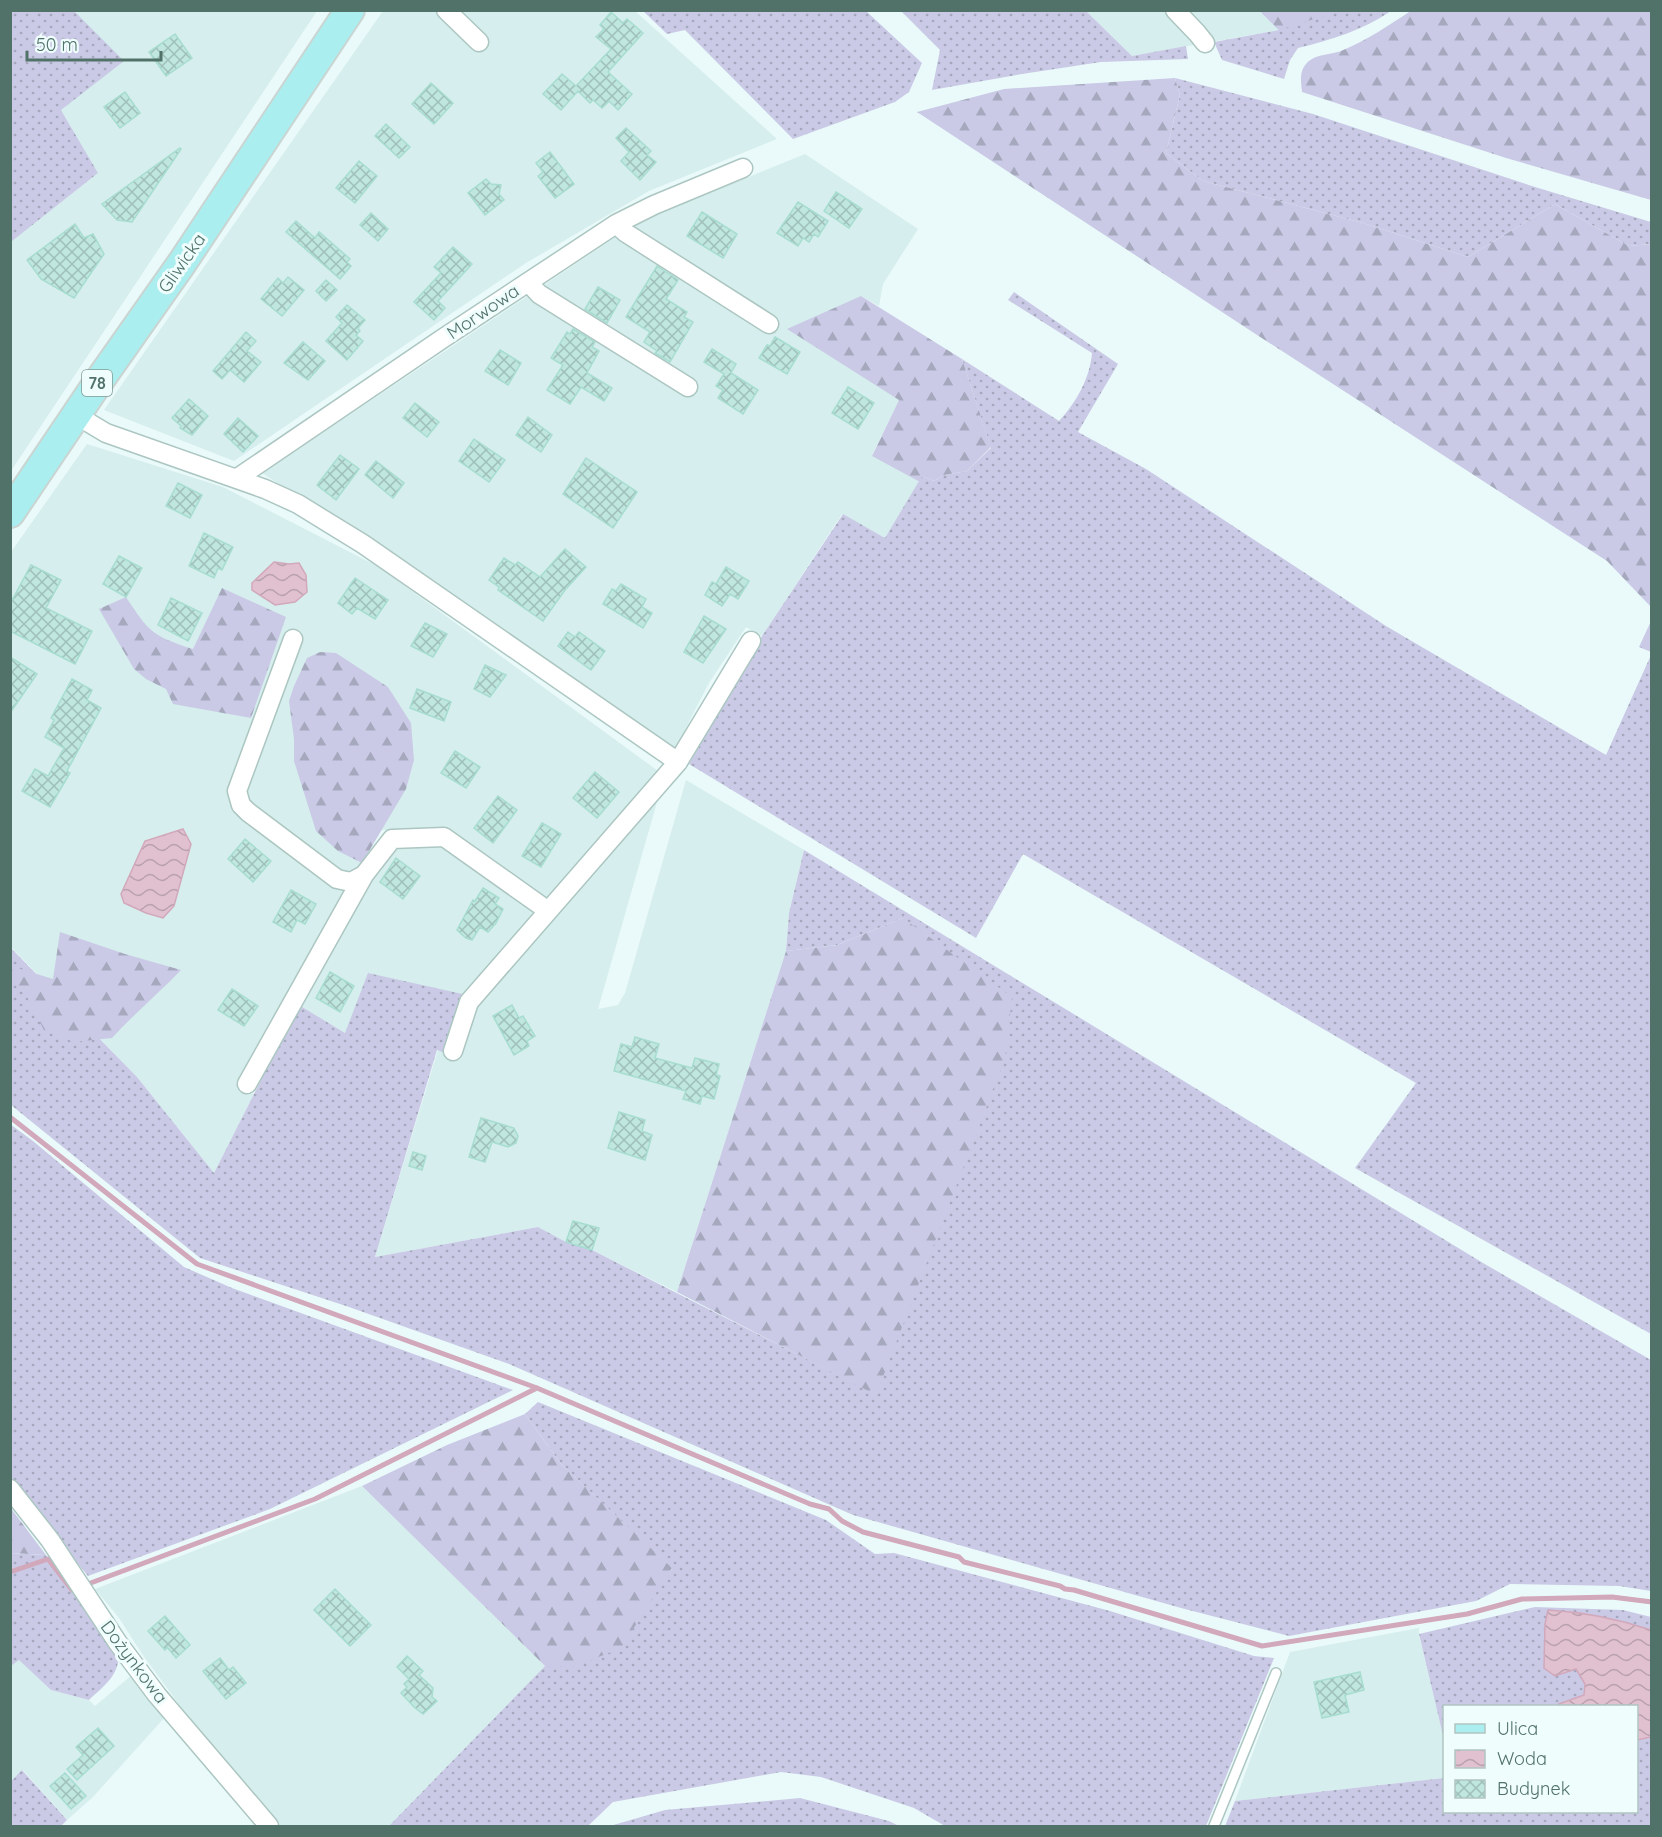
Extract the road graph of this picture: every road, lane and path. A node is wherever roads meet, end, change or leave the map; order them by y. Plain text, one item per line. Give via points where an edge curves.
1 (446, 10) edge
2 (1175, 10) edge
3 (346, 12) edge
4 (479, 42) dead end
5 (1204, 43) dead end
6 (743, 168) dead end
7 (616, 224) junction
8 (528, 282) junction
9 (769, 324) dead end
10 (688, 387) dead end
11 (76, 415) junction
12 (236, 479) junction
13 (10, 513) edge
14 (293, 639) dead end
15 (751, 641) dead end
16 (678, 762) junction
17 (364, 875) junction
18 (547, 910) junction
19 (453, 1051) dead end
20 (247, 1084) dead end
21 (10, 1489) edge
22 (1276, 1672) dead end
23 (269, 1827) edge
24 (1214, 1827) edge

1 - 4 street
2 - 5 street
3 - 11 main road, Gliwicka / 78 via 188,255
6 - 7 street, Morwowa
7 - 8 street, Morwowa
7 - 9 street
8 - 10 street via 539,294
8 - 12 street, Morwowa
11 - 12 street via 106,433
11 - 13 main road, Gliwicka / 78
12 - 16 street via 298,504 363,544
14 - 17 street via 237,791 241,805 337,879 351,882
15 - 16 street
16 - 18 street
17 - 18 street via 392,839 444,837
17 - 20 street
18 - 19 street via 469,1002
21 - 23 street, Dożynkowa via 70,1569 118,1643
22 - 24 lane

